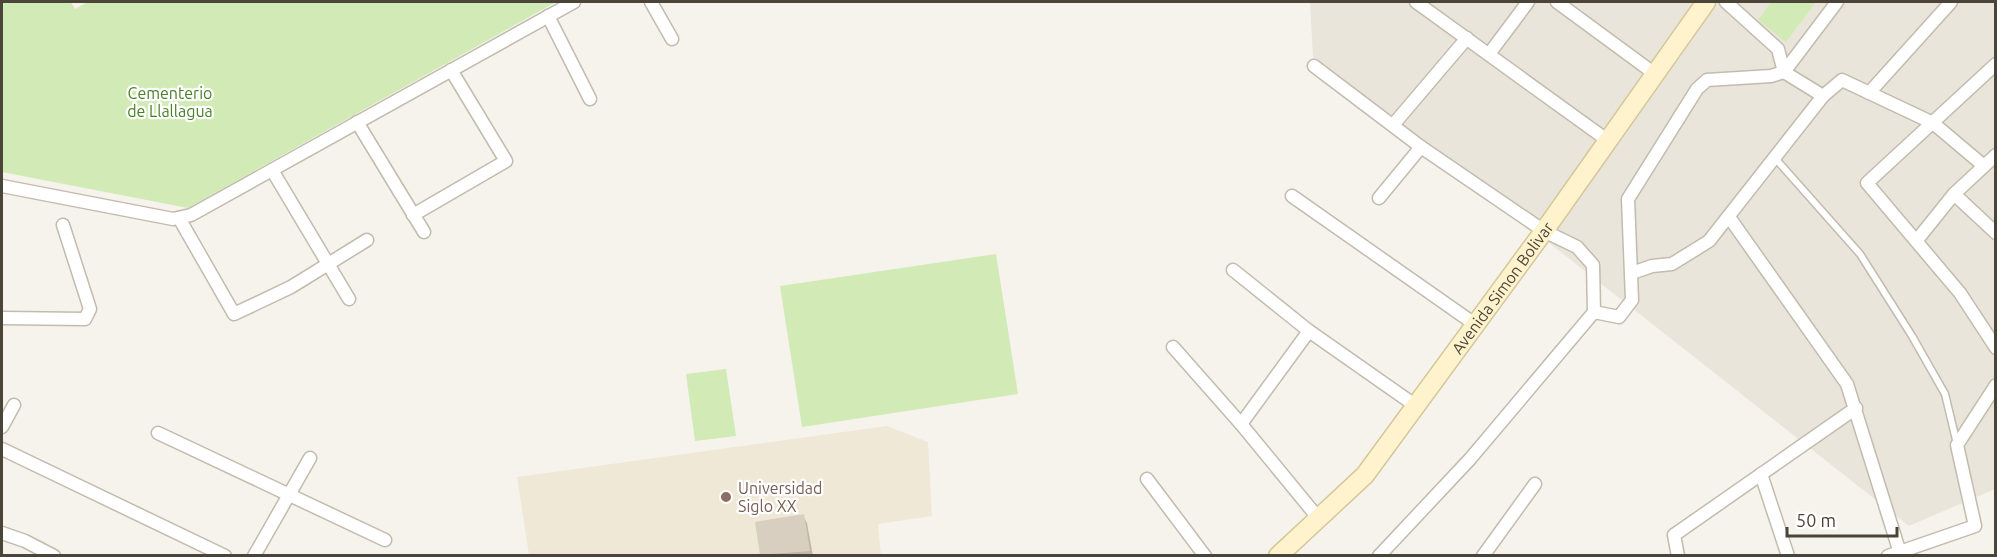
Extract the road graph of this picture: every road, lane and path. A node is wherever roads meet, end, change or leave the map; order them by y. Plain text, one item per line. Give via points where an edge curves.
1 (573, 2) edge
2 (651, 2) edge
3 (1416, 2) edge
4 (1527, 2) edge
5 (1557, 2) edge
6 (1706, 2) edge
7 (1726, 2) edge
8 (1837, 2) edge
9 (1951, 2) edge
10 (548, 16) junction
11 (1467, 38) junction
12 (672, 39) dead end
13 (1489, 54) junction
14 (1995, 64) edge
15 (1314, 66) dead end
16 (452, 70) junction
17 (1784, 72) junction
18 (1655, 74) junction
19 (1869, 93) junction
20 (1823, 96) junction
21 (590, 99) dead end
22 (357, 122) junction
23 (1933, 123) junction
24 (1393, 125) junction
25 (1607, 140) junction
26 (1421, 147) junction
27 (1995, 155) edge
28 (1774, 157) junction
29 (1984, 166) junction
30 (272, 170) junction
31 (2, 186) edge
32 (1954, 194) junction
33 (1292, 196) dead end
34 (1379, 198) dead end
35 (413, 215) junction
36 (1728, 217) junction
37 (179, 218) junction
38 (63, 225) dead end
39 (1544, 231) junction
40 (424, 232) dead end
41 (1995, 232) edge
42 (367, 240) dead end
43 (1917, 240) junction
44 (329, 266) junction
45 (1233, 270) dead end
46 (1632, 273) junction
47 (349, 299) dead end
48 (1594, 312) junction
49 (2, 318) edge
50 (1476, 325) junction
51 (1310, 331) junction
52 (1173, 347) dead end
53 (1995, 348) edge
54 (1995, 385) edge
55 (14, 405) dead end
56 (1416, 406) junction
57 (1856, 408) junction
58 (1241, 424) junction
59 (2, 427) edge
60 (158, 433) dead end
61 (1957, 445) junction
62 (2, 449) edge
63 (310, 458) dead end
64 (1761, 474) junction
65 (1147, 479) dead end
66 (1535, 484) dead end
67 (289, 495) junction
68 (1318, 519) junction
69 (2, 533) edge
70 (385, 540) dead end
71 (1896, 554) edge
72 (54, 555) edge
73 (225, 555) edge
74 (254, 555) edge
75 (1205, 555) edge
76 (1278, 555) edge
77 (1379, 555) edge
78 (1483, 555) edge
79 (1678, 555) edge
80 (1788, 555) edge

1 - 10 street
2 - 12 street
3 - 11 street
4 - 13 street
5 - 18 street
6 - 18 main road, Avenida Simon Bolivar
7 - 17 street via 1778,49
8 - 17 street
9 - 19 street
10 - 16 street
10 - 21 street
11 - 13 street
11 - 24 street
13 - 25 street
14 - 23 street
15 - 24 street
16 - 22 street
16 - 35 street via 506,160
17 - 20 street
17 - 46 street via 1707,80 1697,89 1628,200
18 - 25 main road, Avenida Simon Bolivar
19 - 20 street via 1842,80
19 - 23 street
20 - 28 street
22 - 30 street
22 - 35 street
23 - 29 street
23 - 43 street via 1867,183
24 - 26 street
25 - 39 main road, Avenida Simon Bolivar
26 - 34 street
26 - 39 street
27 - 29 street
28 - 36 street
28 - 61 lane via 1860,254 1945,394
29 - 32 street
30 - 37 street
30 - 44 street
31 - 37 street
32 - 41 street
32 - 43 street
33 - 50 street
35 - 40 street
36 - 46 street via 1709,241 1686,258
36 - 57 street via 1847,384
37 - 44 street via 234,314
38 - 49 street via 90,309 85,319
39 - 48 street via 1577,248 1593,266
39 - 50 main road, Avenida Simon Bolivar
42 - 44 street
43 - 53 street via 1960,293
44 - 47 street
45 - 51 street
46 - 48 street via 1632,300 1618,317
48 - 77 street via 1470,459
50 - 56 main road, Avenida Simon Bolivar
51 - 56 street
51 - 58 street
52 - 58 street
54 - 61 street
55 - 59 street
56 - 68 main road, Avenida Simon Bolivar via 1365,475
57 - 64 street
57 - 71 street
58 - 68 street
60 - 67 street
61 - 71 street via 1975,526
62 - 73 street
63 - 67 street
64 - 79 street via 1674,535
64 - 80 street
65 - 75 street
66 - 78 street
67 - 70 street
67 - 74 street
68 - 76 main road, Avenida Simon Bolivar
69 - 72 street

